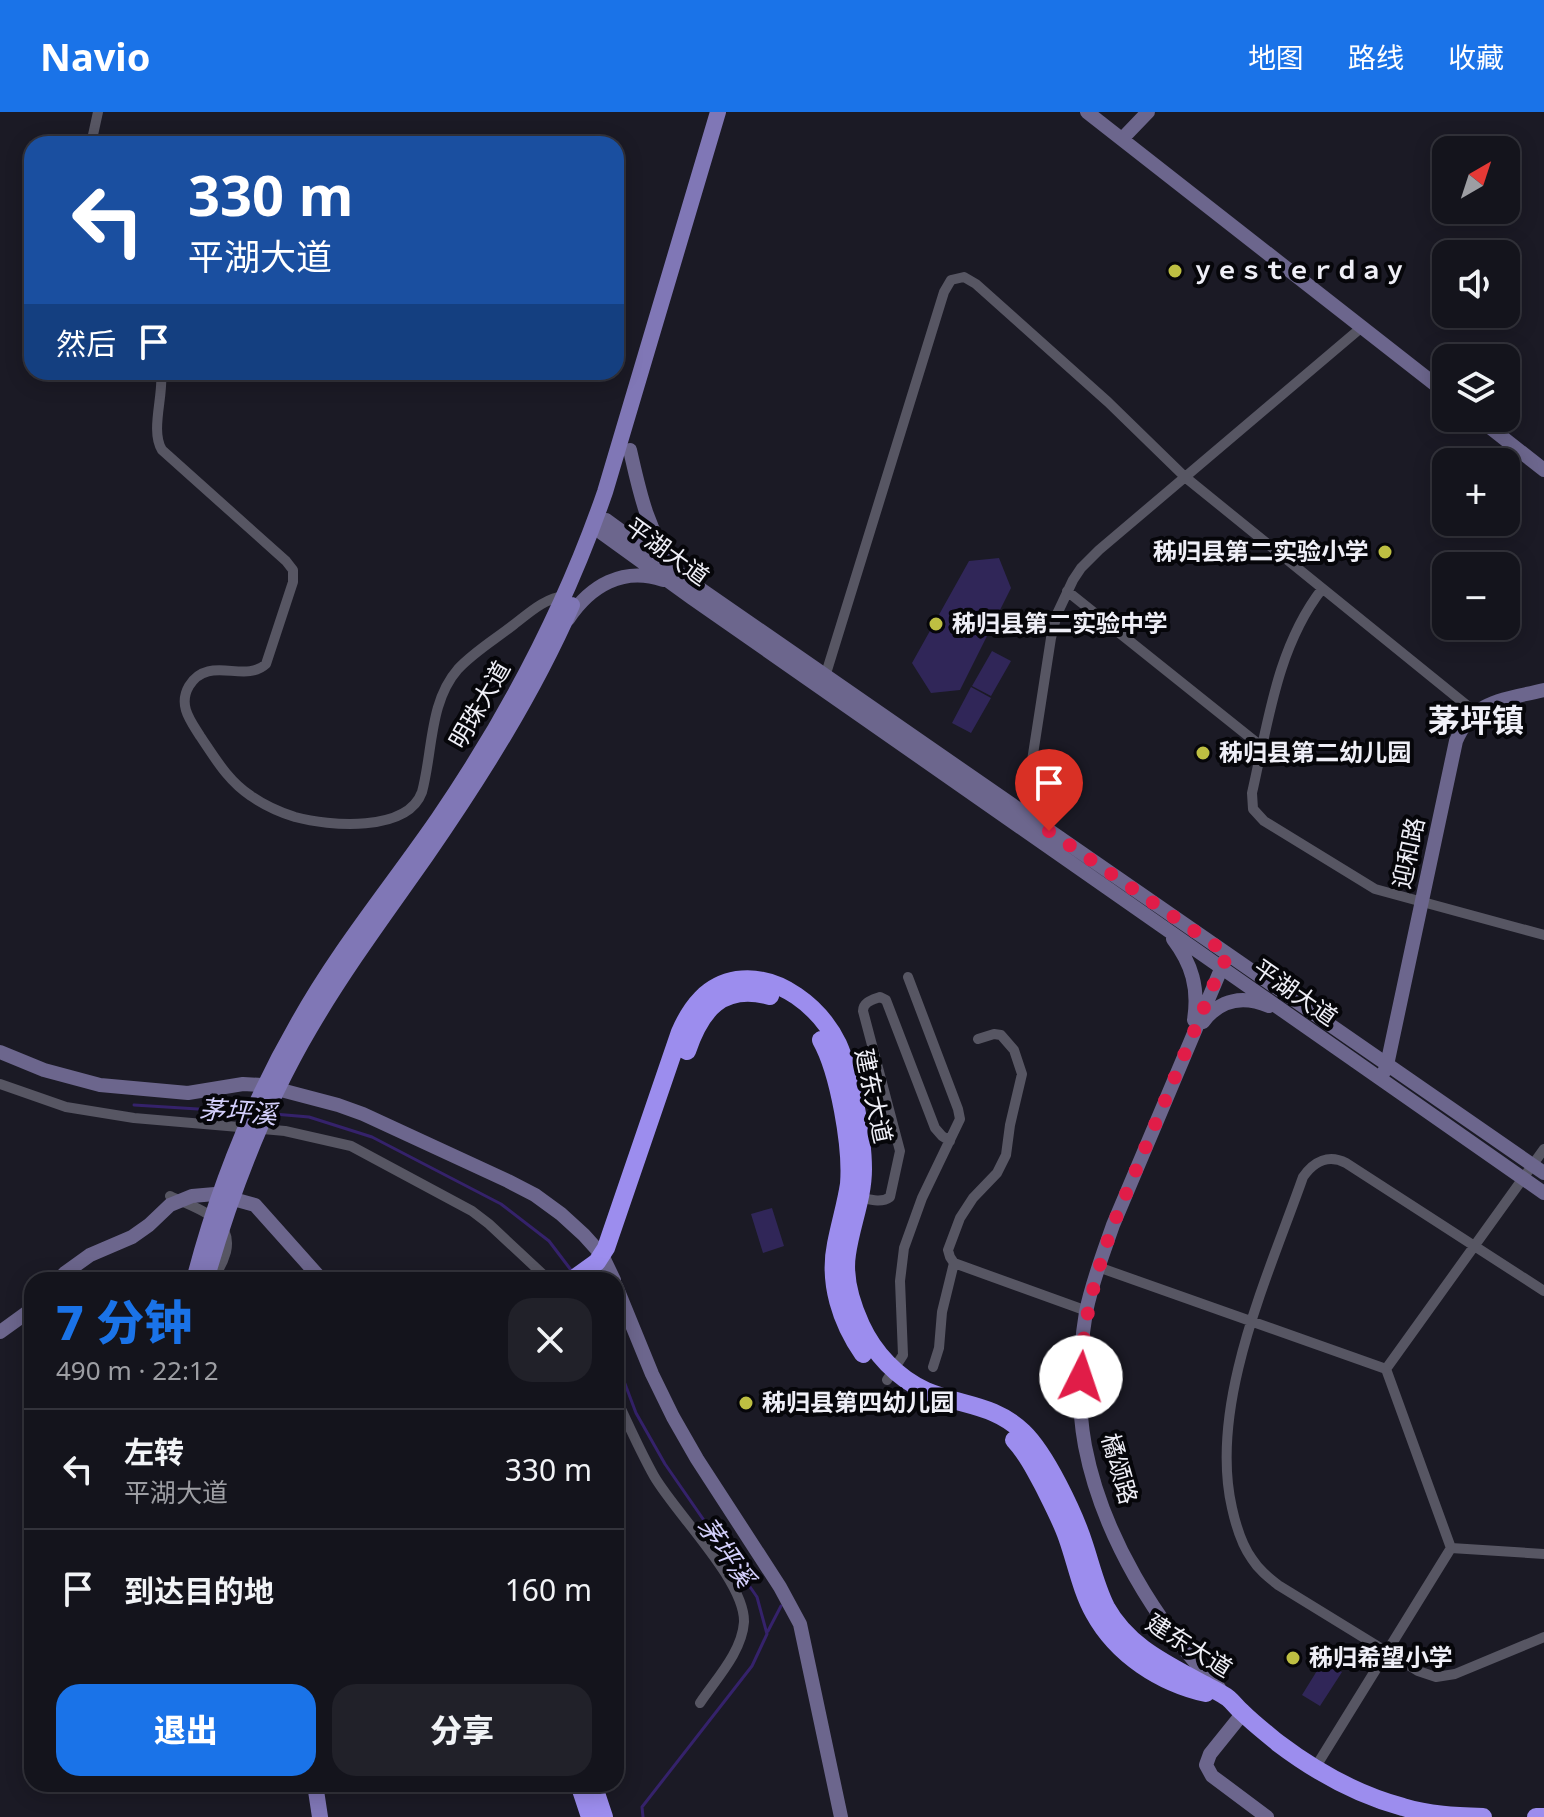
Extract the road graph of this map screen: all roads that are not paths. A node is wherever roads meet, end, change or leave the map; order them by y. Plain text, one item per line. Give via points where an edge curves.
1 (98, 112) edge
2 (718, 112) edge
3 (729, 112) edge
4 (1087, 112) edge
5 (1148, 112) edge
6 (93, 136) edge
7 (1122, 139) junction
8 (1362, 327) junction
9 (161, 380) edge
10 (1432, 382) edge
11 (1496, 432) edge
12 (630, 450) junction
13 (1544, 470) edge
14 (1185, 477) junction
15 (601, 525) junction
16 (1322, 589) junction
17 (1067, 591) junction
18 (696, 593) junction
19 (565, 596) junction
20 (560, 633) junction
21 (823, 682) junction
22 (1544, 690) edge
23 (1475, 712) junction
24 (1262, 747) junction
25 (1022, 820) junction
26 (1421, 902) junction
27 (378, 912) junction
28 (1165, 929) junction
29 (1544, 935) edge
30 (1225, 961) junction
31 (908, 977) dead end
32 (1290, 1016) junction
33 (978, 1039) dead end
34 (1189, 1043) junction
35 (0, 1052) edge
36 (1387, 1065) junction
37 (1381, 1079) junction
38 (0, 1084) edge
39 (950, 1141) junction
40 (1544, 1149) edge
41 (1538, 1169) edge
42 (1523, 1179) junction
43 (1544, 1193) edge
44 (854, 1196) junction
45 (175, 1198) junction
46 (1475, 1246) junction
47 (954, 1263) junction
48 (1098, 1267) junction
49 (600, 1271) edge
50 (66, 1272) edge
51 (197, 1272) edge
52 (211, 1272) edge
53 (217, 1272) edge
54 (315, 1272) edge
55 (540, 1272) edge
56 (1544, 1291) edge
57 (624, 1306) edge
58 (1087, 1311) junction
59 (24, 1315) edge
60 (1252, 1322) junction
61 (0, 1332) edge
62 (933, 1367) dead end
63 (1386, 1369) junction
64 (891, 1375) junction
65 (624, 1414) edge
66 (1451, 1548) junction
67 (1544, 1554) edge
68 (1544, 1637) edge
69 (1179, 1642) junction
70 (1387, 1652) junction
71 (1156, 1658) junction
72 (1229, 1699) junction
73 (700, 1703) dead end
74 (1243, 1713) junction
75 (1315, 1768) junction
76 (316, 1792) edge
77 (326, 1792) edge
78 (582, 1792) edge
79 (596, 1792) edge
80 (1447, 1816) edge
81 (320, 1817) edge
82 (331, 1817) edge
83 (590, 1817) edge
84 (604, 1817) edge
85 (841, 1817) edge
86 (1267, 1817) edge
87 (1483, 1817) edge
88 (1536, 1817) edge
89 (1544, 1817) edge

1 - 6 street
2 - 15 main road, 明珠大道
3 - 12 main road, 明珠大道
4 - 7 main road
5 - 7 main road
7 - 8 main road
8 - 10 main road
8 - 14 street
9 - 19 street via 157,436 162,450 293,570 266,664 256,671 206,672 185,694 188,717 221,768 262,803 333,824 406,813 422,792 437,712 453,675 549,599
11 - 13 main road
12 - 15 main road, 明珠大道
12 - 18 main road via 655,535
14 - 16 street
14 - 17 street via 1099,550
14 - 21 street via 976,284 964,277 951,280
15 - 18 main road, 平湖大道
15 - 19 main road, 明珠大道
15 - 20 main road, 明珠大道
16 - 23 street
16 - 24 street via 1280,670
17 - 24 street
17 - 25 street via 1051,638
18 - 20 main road via 657,578 619,578 584,598
18 - 21 main road, 平湖大道
19 - 27 main road, 明珠大道 via 483,748
20 - 27 main road, 明珠大道 via 498,748 447,825
21 - 25 main road, 平湖大道
22 - 23 main road via 1493,702
23 - 26 main road, 迎和路 via 1451,757
24 - 26 street via 1251,801 1258,815 1366,884
25 - 28 main road, 平湖大道
25 - 30 main road, 平湖大道
26 - 29 street
26 - 36 main road, 迎和路
27 - 51 main road, 明珠大道 via 316,993 266,1083 227,1177
27 - 52 main road, 明珠大道 via 278,1088 227,1213
28 - 30 main road, 平湖大道
28 - 34 main road via 1194,978
30 - 32 main road, 平湖大道
30 - 34 main road, 橘颂路
30 - 36 main road, 平湖大道
31 - 39 street via 958,1109 960,1119
32 - 34 main road via 1258,1002 1229,1001 1206,1017
32 - 37 main road, 平湖大道
33 - 47 street via 1001,1035 1014,1050 1022,1074 1006,1155 960,1218 948,1250
34 - 48 main road, 橘颂路
35 - 49 main road via 100,1085 188,1093 253,1084 338,1105 548,1204 573,1224
36 - 37 main road, 迎和路
36 - 41 main road, 平湖大道
37 - 42 main road, 平湖大道
38 - 55 street via 66,1107 285,1131 351,1146 472,1211
39 - 44 street via 935,1128 886,1000 866,1003 863,1011 900,1151 890,1197 879,1201
39 - 64 street via 904,1248 904,1349
40 - 41 street
41 - 42 street
42 - 43 main road, 平湖大道
42 - 46 street
44 - 49 highway, 建东大道 via 831,1059 820,1036 795,1009 774,997 749,992 724,997 713,1004 692,1036 621,1245
44 - 64 highway, 建东大道 via 834,1255 837,1297 867,1360
45 - 50 main road via 132,1237
45 - 53 street via 209,1214 225,1230 227,1245
45 - 54 main road via 215,1194 255,1205
46 - 56 street
46 - 60 street via 1346,1163 1334,1158 1316,1163 1303,1177
46 - 63 street
47 - 58 street
47 - 62 street
48 - 58 main road, 橘颂路
48 - 60 street
57 - 85 main road via 679,1428 800,1624
58 - 69 main road, 橘颂路 via 1080,1400 1097,1490 1134,1575
59 - 61 main road
60 - 63 street
60 - 70 street via 1234,1386 1226,1454 1241,1542 1278,1585
63 - 66 street
64 - 71 highway, 建东大道 via 990,1410 1026,1435 1073,1514 1105,1605 1126,1635
64 - 72 highway, 建东大道 via 898,1389 923,1403 985,1421 1017,1443 1060,1518 1093,1611 1116,1644 1167,1680
65 - 73 street via 654,1476 740,1600 744,1621 739,1643
66 - 67 street
66 - 70 street
68 - 70 street via 1446,1677 1427,1675
69 - 71 main road via 1173,1658
69 - 72 main road, 橘颂路
70 - 75 street
71 - 72 highway, 建东大道
72 - 74 highway, 橘颂路
74 - 75 highway, 橘颂路
74 - 86 main road via 1206,1765 1212,1776
75 - 80 highway, 橘颂路 via 1404,1808
76 - 81 main road
77 - 82 main road
78 - 83 highway
79 - 84 highway
80 - 87 highway, 橘颂路
88 - 89 highway

